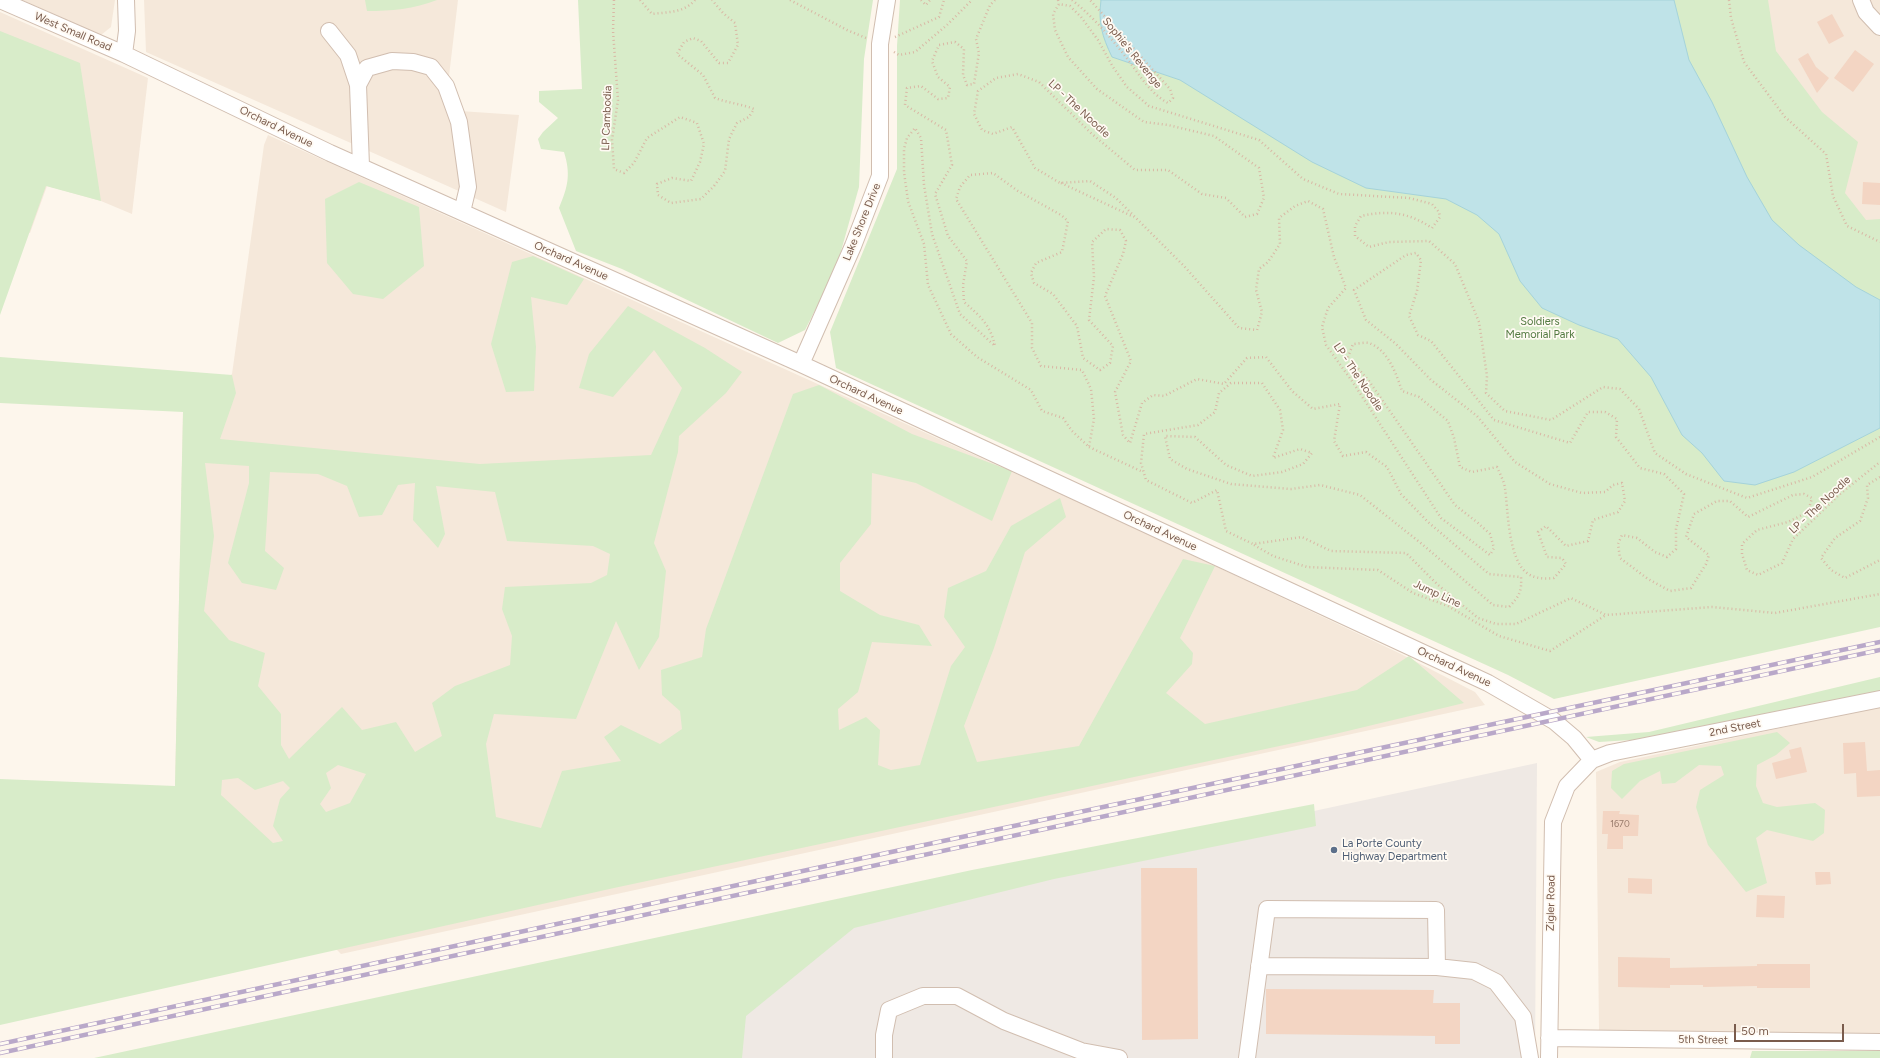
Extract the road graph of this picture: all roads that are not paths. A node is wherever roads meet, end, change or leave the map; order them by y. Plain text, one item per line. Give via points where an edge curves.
1 (0, 0) edge
2 (126, 0) edge
3 (887, 0) edge
4 (1861, 0) edge
5 (1880, 27) edge
6 (329, 31) dead end
7 (124, 54) junction
8 (358, 85) junction
9 (360, 166) junction
10 (462, 212) junction
11 (801, 364) junction
12 (1880, 699) edge
13 (1592, 760) junction
14 (1259, 966) junction
15 (1438, 967) junction
16 (1549, 1038) junction
17 (1880, 1042) edge
18 (884, 1058) edge
19 (1119, 1058) edge
20 (1247, 1058) edge
21 (1530, 1058) edge
22 (1549, 1058) edge

1 - 7 street, West Small Road
2 - 7 street via 127,31
3 - 11 street, Lake Shore Drive via 880,44 880,176 853,246
4 - 5 street via 1866,12
6 - 8 street via 348,55
7 - 9 street, Orchard Avenue
8 - 9 street
8 - 10 street via 367,68 392,61 413,62 431,67 446,86 459,122 468,187
9 - 10 street, Orchard Avenue
10 - 11 street, Orchard Avenue
11 - 13 street, Orchard Avenue via 1488,683 1554,721 1574,738
12 - 13 street, 2nd Street via 1610,753
13 - 16 street, Zigler Road via 1567,786 1553,822
14 - 15 street
14 - 15 street via 1267,909 1436,910
14 - 20 street
15 - 21 street via 1474,971 1496,982 1523,1016
16 - 17 street, 5th Street
16 - 22 street, Zigler Road
18 - 19 street via 884,1035 889,1010 923,996 956,996 1004,1021 1081,1051

